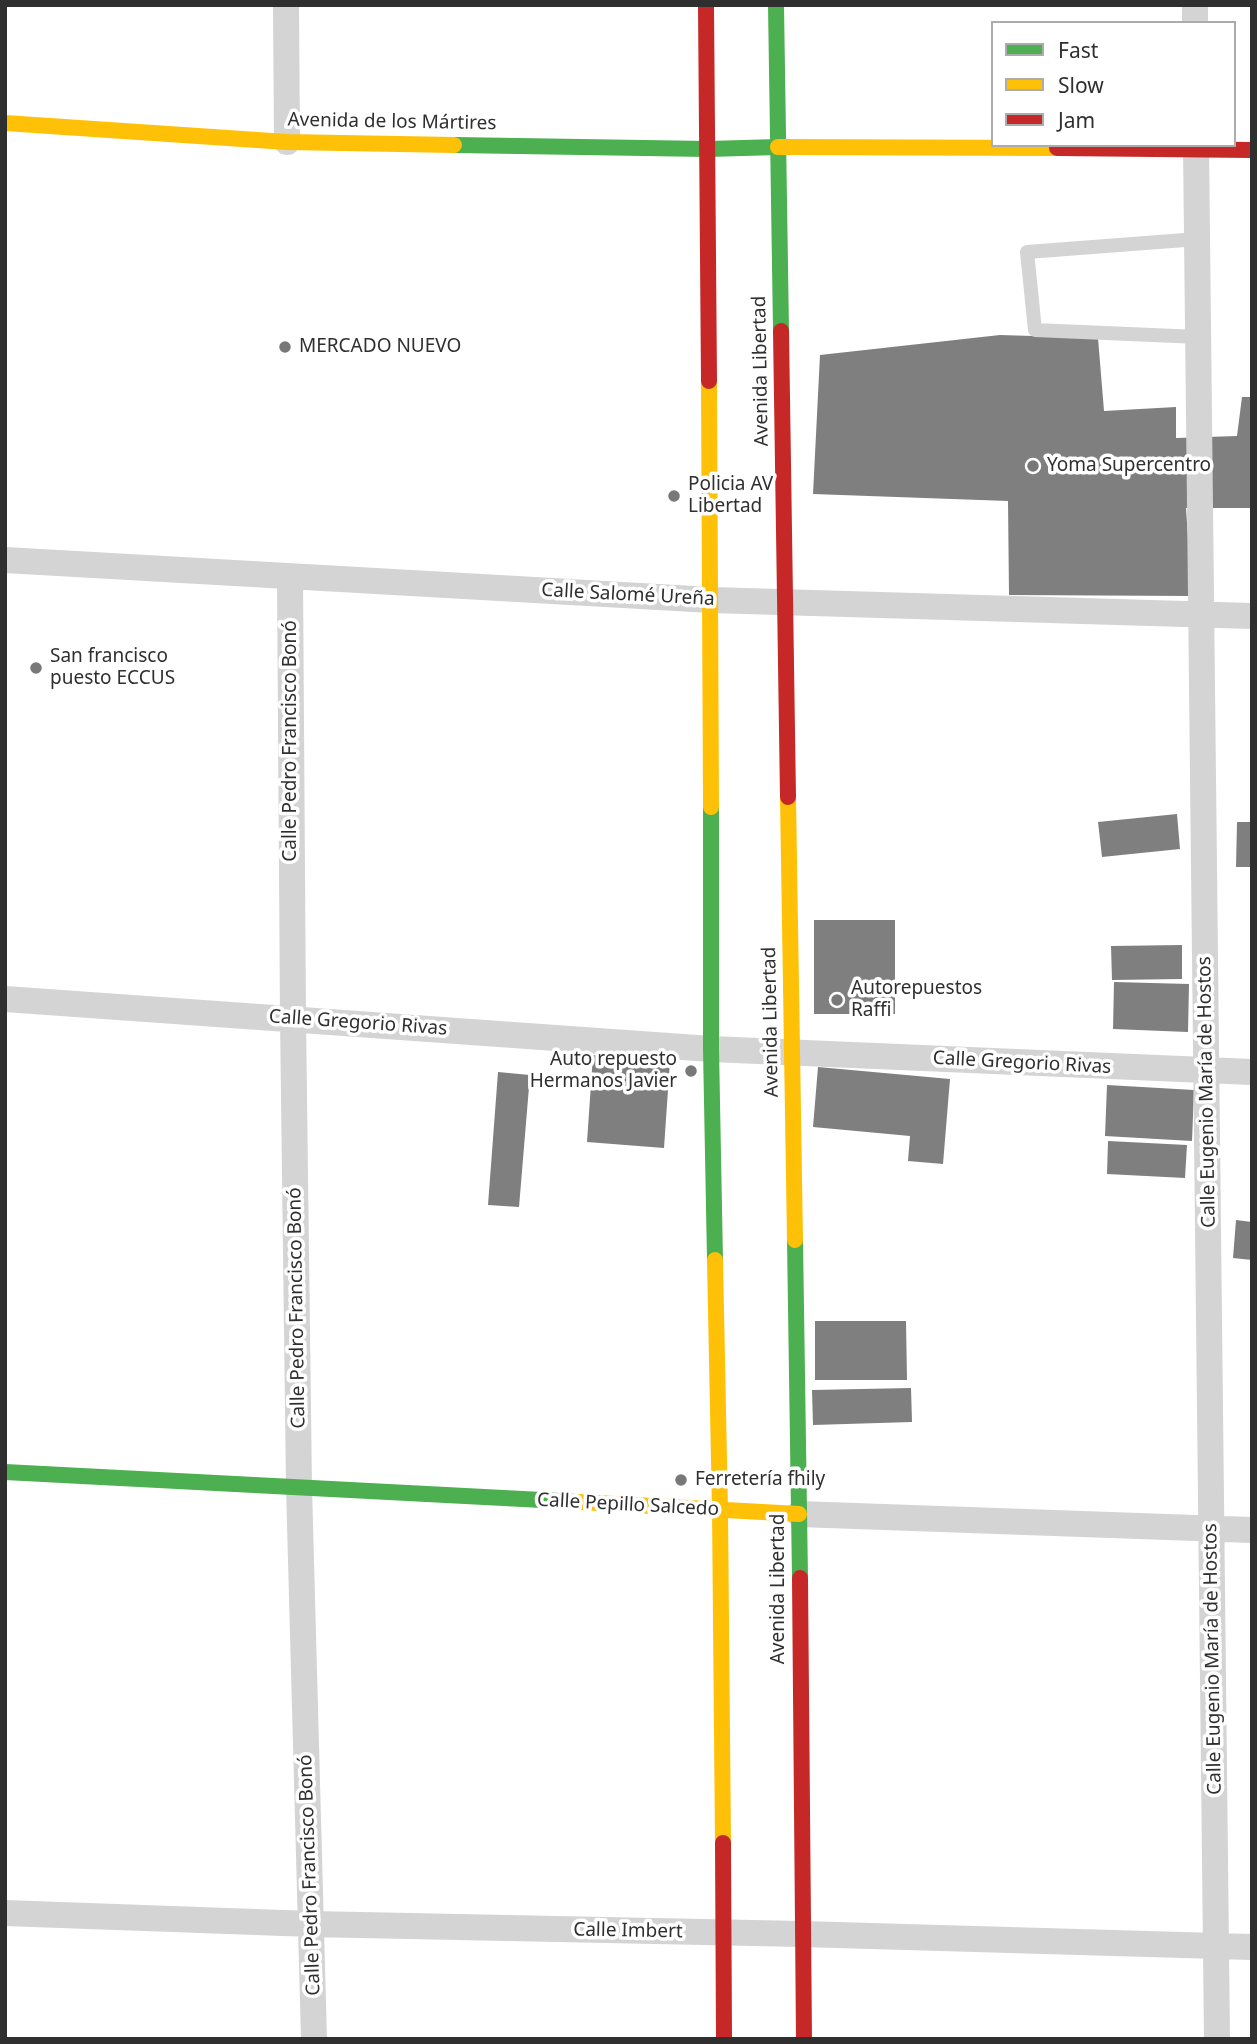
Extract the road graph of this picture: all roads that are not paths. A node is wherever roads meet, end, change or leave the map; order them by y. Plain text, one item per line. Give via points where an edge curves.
1 (286, 5) edge
2 (706, 5) edge
3 (776, 5) edge
4 (5, 123) edge
5 (287, 142) junction
6 (991, 146) edge
7 (778, 147) junction
8 (1196, 147) edge
9 (1210, 147) edge
10 (708, 149) junction
11 (1252, 150) edge
12 (1198, 239) junction
13 (1199, 337) junction
14 (5, 560) edge
15 (290, 577) junction
16 (712, 600) junction
17 (787, 604) junction
18 (1202, 615) junction
19 (1252, 617) edge
20 (5, 999) edge
21 (293, 1018) junction
22 (711, 1049) junction
23 (792, 1053) junction
24 (1207, 1071) junction
25 (1252, 1072) edge
26 (5, 1472) edge
27 (299, 1487) junction
28 (720, 1510) junction
29 (799, 1514) junction
30 (1212, 1529) junction
31 (1252, 1530) edge
32 (5, 1913) edge
33 (311, 1924) junction
34 (723, 1933) junction
35 (802, 1934) junction
36 (1216, 1945) junction
37 (1252, 1947) edge
38 (314, 2039) edge
39 (724, 2039) edge
40 (804, 2039) edge
41 (1217, 2039) edge

1 - 5 street
2 - 10 main road
3 - 7 main road, Avenida Libertad
4 - 5 main road, Avenida de los Mártires
5 - 10 main road, Avenida de los Mártires
6 - 7 main road, Avenida de los Mártires
7 - 10 main road, Avenida de los Mártires
7 - 17 main road, Avenida Libertad
8 - 12 street, Calle Eugenio María de Hostos
9 - 11 main road, Avenida de los Mártires
10 - 16 main road
12 - 13 street, Calle Eugenio María de Hostos
12 - 13 lane via 1027,252 1035,330
13 - 18 street, Calle Eugenio María de Hostos
14 - 15 street, Calle Salomé Ureña
15 - 16 street, Calle Salomé Ureña
15 - 21 street, Calle Pedro Francisco Bonó
16 - 17 street, Calle Salomé Ureña
16 - 22 main road
17 - 18 street, Calle Salomé Ureña
17 - 23 main road, Avenida Libertad
18 - 19 street, Calle Salomé Ureña
18 - 24 street, Calle Eugenio María de Hostos
20 - 21 street, Calle Gregorio Rivas
21 - 22 street, Calle Gregorio Rivas
21 - 27 street, Calle Pedro Francisco Bonó
22 - 23 street, Calle Gregorio Rivas
22 - 28 main road
23 - 24 street, Calle Gregorio Rivas
23 - 29 main road, Avenida Libertad
24 - 25 street, Calle Gregorio Rivas
24 - 30 street, Calle Eugenio María de Hostos
26 - 27 main road, Calle Pepillo Salcedo
27 - 28 main road, Calle Pepillo Salcedo
27 - 33 street, Calle Pedro Francisco Bonó
28 - 29 main road, Calle Pepillo Salcedo
28 - 34 main road
29 - 30 street, Calle Pepillo Salcedo
29 - 35 main road, Avenida Libertad
30 - 31 street, Calle Pepillo Salcedo
30 - 36 street, Calle Eugenio María de Hostos
32 - 33 street, Calle Imbert
33 - 34 street, Calle Imbert
33 - 38 street, Calle Pedro Francisco Bonó
34 - 35 street, Calle Imbert
34 - 39 main road
35 - 36 street, Calle Imbert
35 - 40 main road, Avenida Libertad
36 - 37 street, Calle Imbert
36 - 41 street, Calle Eugenio María de Hostos

